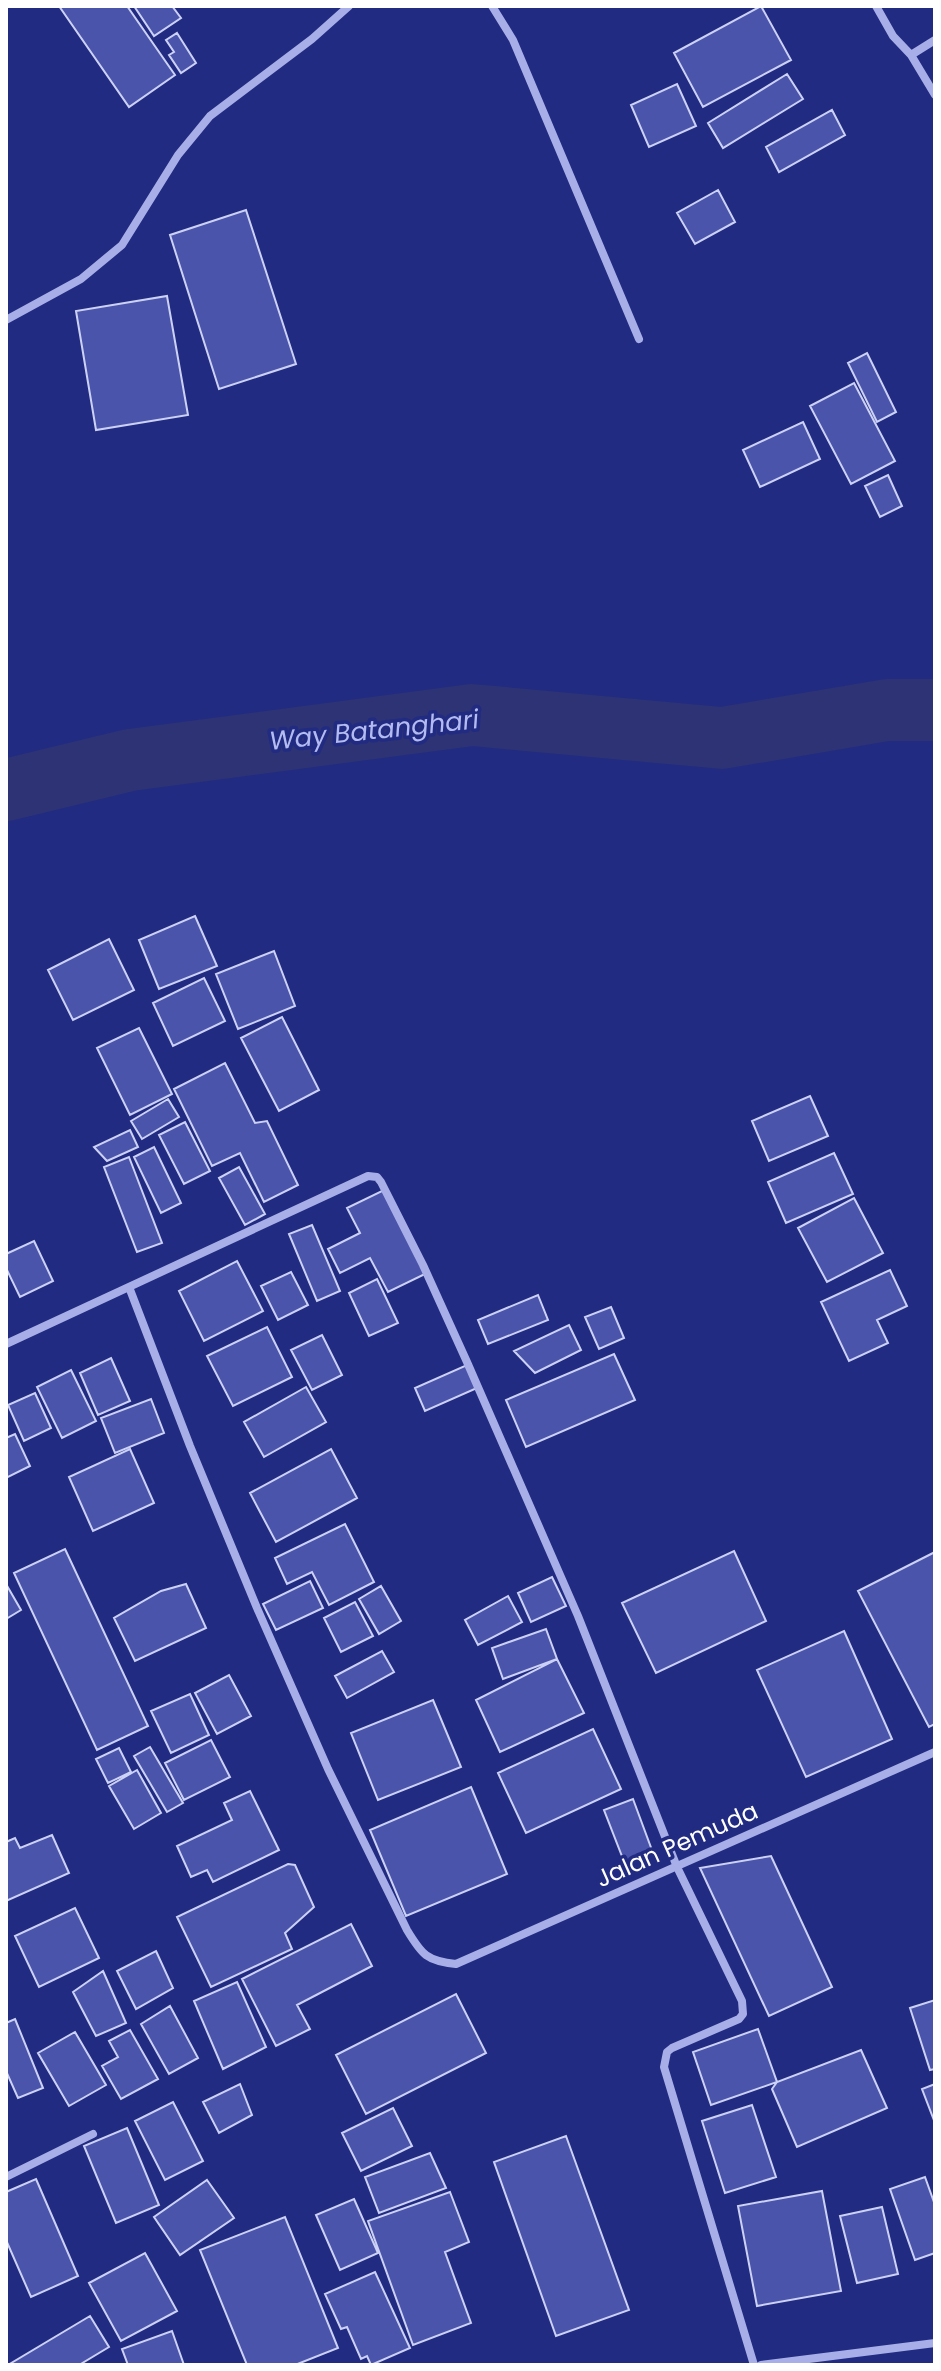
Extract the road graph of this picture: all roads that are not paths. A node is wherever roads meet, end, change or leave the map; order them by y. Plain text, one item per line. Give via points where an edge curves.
1 (349, 6) edge
2 (492, 6) edge
3 (876, 6) edge
4 (935, 40) edge
5 (911, 55) junction
6 (935, 95) edge
7 (6, 320) edge
8 (639, 339) dead end
9 (129, 1287) junction
10 (6, 1344) edge
11 (935, 1752) edge
12 (677, 1867) junction
13 (93, 2134) dead end
14 (6, 2177) edge
15 (935, 2343) edge
16 (754, 2365) edge
17 (761, 2365) edge

1 - 7 street via 210,116 178,155 122,245 81,279
2 - 8 street via 513,40
3 - 5 street
4 - 5 street
5 - 6 street
9 - 10 street
9 - 12 street, Jalan Pemuda via 196,1460 328,1769 419,1950 433,1961 456,1964
9 - 12 street via 368,1176 377,1177 423,1265 578,1616
11 - 12 street, Jalan Pemuda
12 - 16 street via 744,2008 739,2019 672,2048 664,2067
13 - 14 street
15 - 17 street

